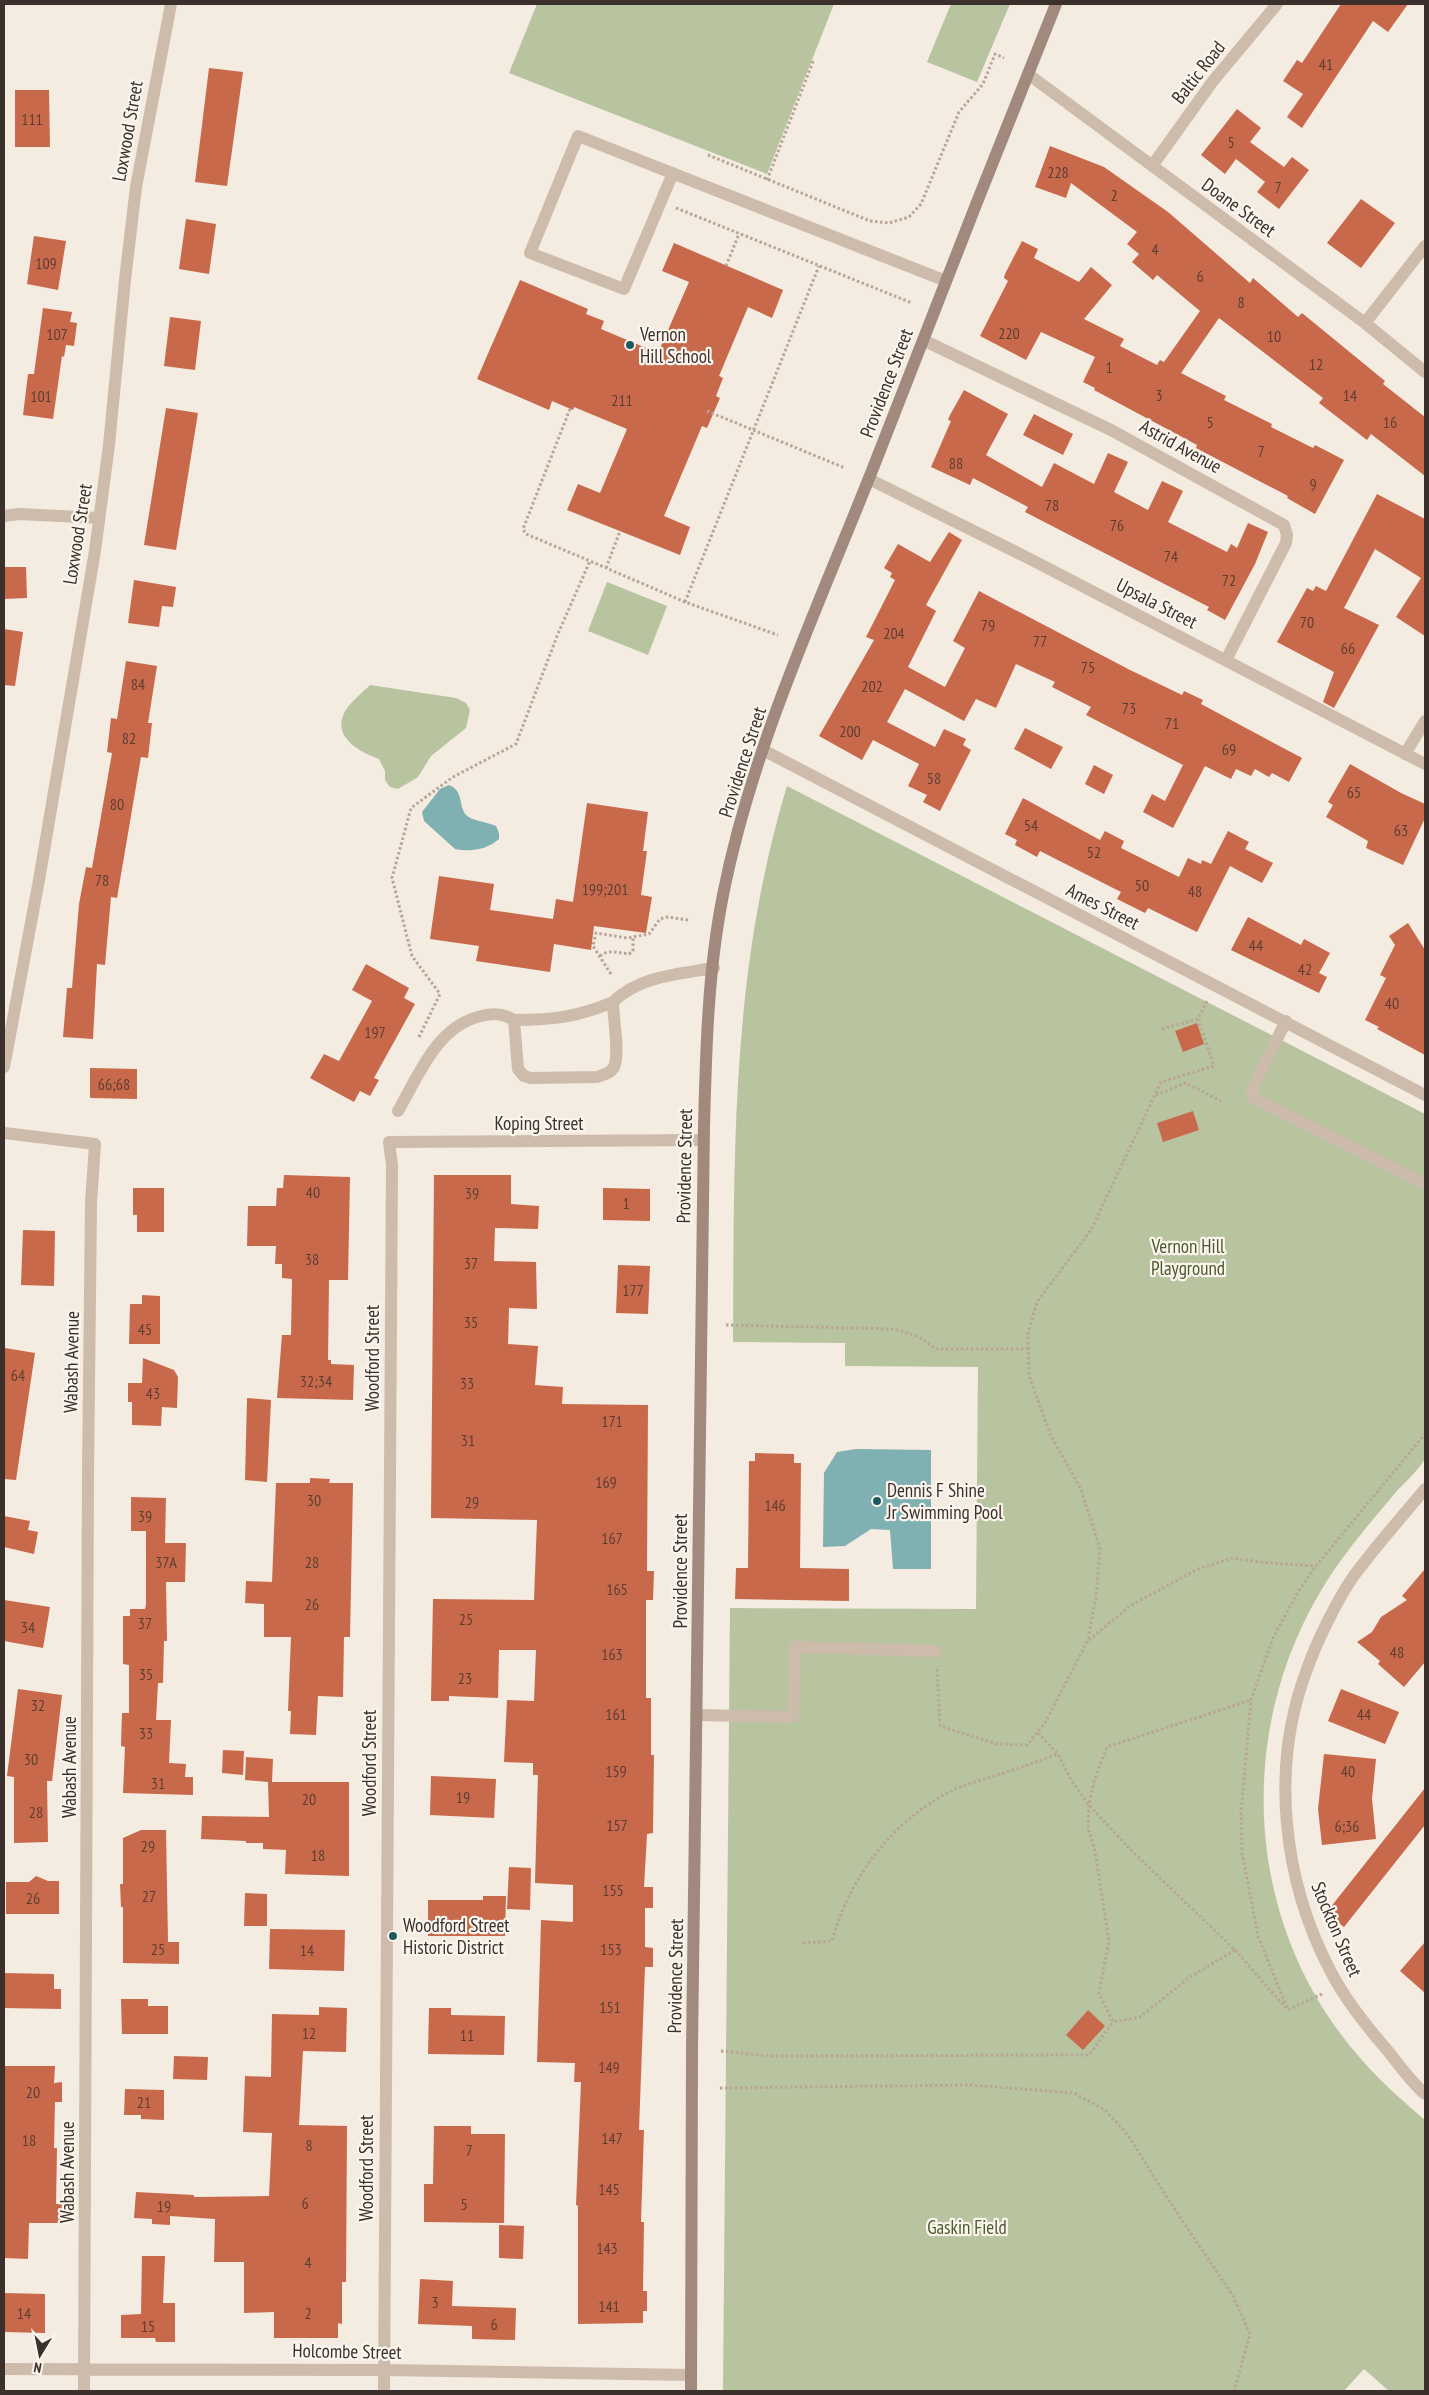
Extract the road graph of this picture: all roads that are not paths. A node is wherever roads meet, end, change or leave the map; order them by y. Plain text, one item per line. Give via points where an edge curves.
1 (171, 4) edge
2 (1056, 4) edge
3 (1277, 4) edge
4 (1028, 74) junction
5 (1152, 166) junction
6 (673, 173) junction
7 (1425, 246) edge
8 (946, 281) junction
9 (1365, 323) junction
10 (923, 340) junction
11 (1425, 372) edge
12 (868, 479) junction
13 (4, 516) edge
14 (99, 518) junction
15 (1226, 660) junction
16 (1425, 721) edge
17 (763, 750) junction
18 (1405, 754) junction
19 (1425, 764) edge
20 (714, 968) junction
21 (613, 1002) junction
22 (514, 1020) junction
23 (1286, 1021) junction
24 (4, 1067) edge
25 (1425, 1095) edge
26 (398, 1111) dead end
27 (4, 1133) edge
28 (703, 1140) junction
29 (391, 1155) joint
30 (1425, 1184) edge
31 (1425, 1489) edge
32 (936, 1651) road end
33 (698, 1715) junction
34 (1425, 2076) edge
35 (1421, 2091) edge
36 (84, 2368) junction
37 (4, 2369) edge
38 (384, 2370) junction
39 (690, 2375) junction
40 (84, 2391) edge
41 (384, 2391) edge
42 (691, 2391) edge

1 - 14 street, Loxwood Street via 136,188 110,446
2 - 4 main road, Providence Street
3 - 5 street, Baltic Road via 1213,81
4 - 5 street, Doane Street
4 - 8 main road, Providence Street
5 - 9 street, Doane Street
6 - 6 street via 578,136 530,253 624,289
6 - 8 street
7 - 9 street
8 - 10 main road, Providence Street
9 - 11 street, Doane Street
10 - 12 main road, Providence Street
10 - 15 street, Astrid Avenue via 1111,430 1284,525 1286,543
12 - 15 street, Upsala Street
12 - 17 main road, Providence Street
13 - 14 street
14 - 24 street, Loxwood Street via 40,880
15 - 18 street, Upsala Street
16 - 18 street
17 - 20 main road, Providence Street via 723,896
17 - 23 street, Ames Street
18 - 19 street, Upsala Street
20 - 21 street via 654,978 623,992
20 - 28 main road, Providence Street via 705,1058
21 - 22 street via 588,1013 560,1019
21 - 22 street via 614,1067 597,1077 524,1076 518,1069
22 - 26 street via 493,1013 465,1020 446,1034
23 - 25 street, Ames Street
23 - 30 street via 1252,1089 1253,1098
27 - 36 street, Wabash Avenue via 95,1144 91,1203 88,1474
28 - 29 street, Koping Street via 389,1142
28 - 33 main road, Providence Street
29 - 38 street, Woodford Street
31 - 35 street, Stockton Street via 1352,1578 1318,1644 1295,1706 1286,1759 1286,1820 1292,1864 1309,1924 1330,1972 1345,1996
32 - 33 street via 795,1647 793,1717
33 - 39 main road, Providence Street
34 - 35 street
36 - 37 street, Holcombe Street
36 - 38 street, Holcombe Street
36 - 40 street, Wabash Avenue
38 - 39 street, Holcombe Street
38 - 41 street, Woodford Street
39 - 42 main road, Providence Street

